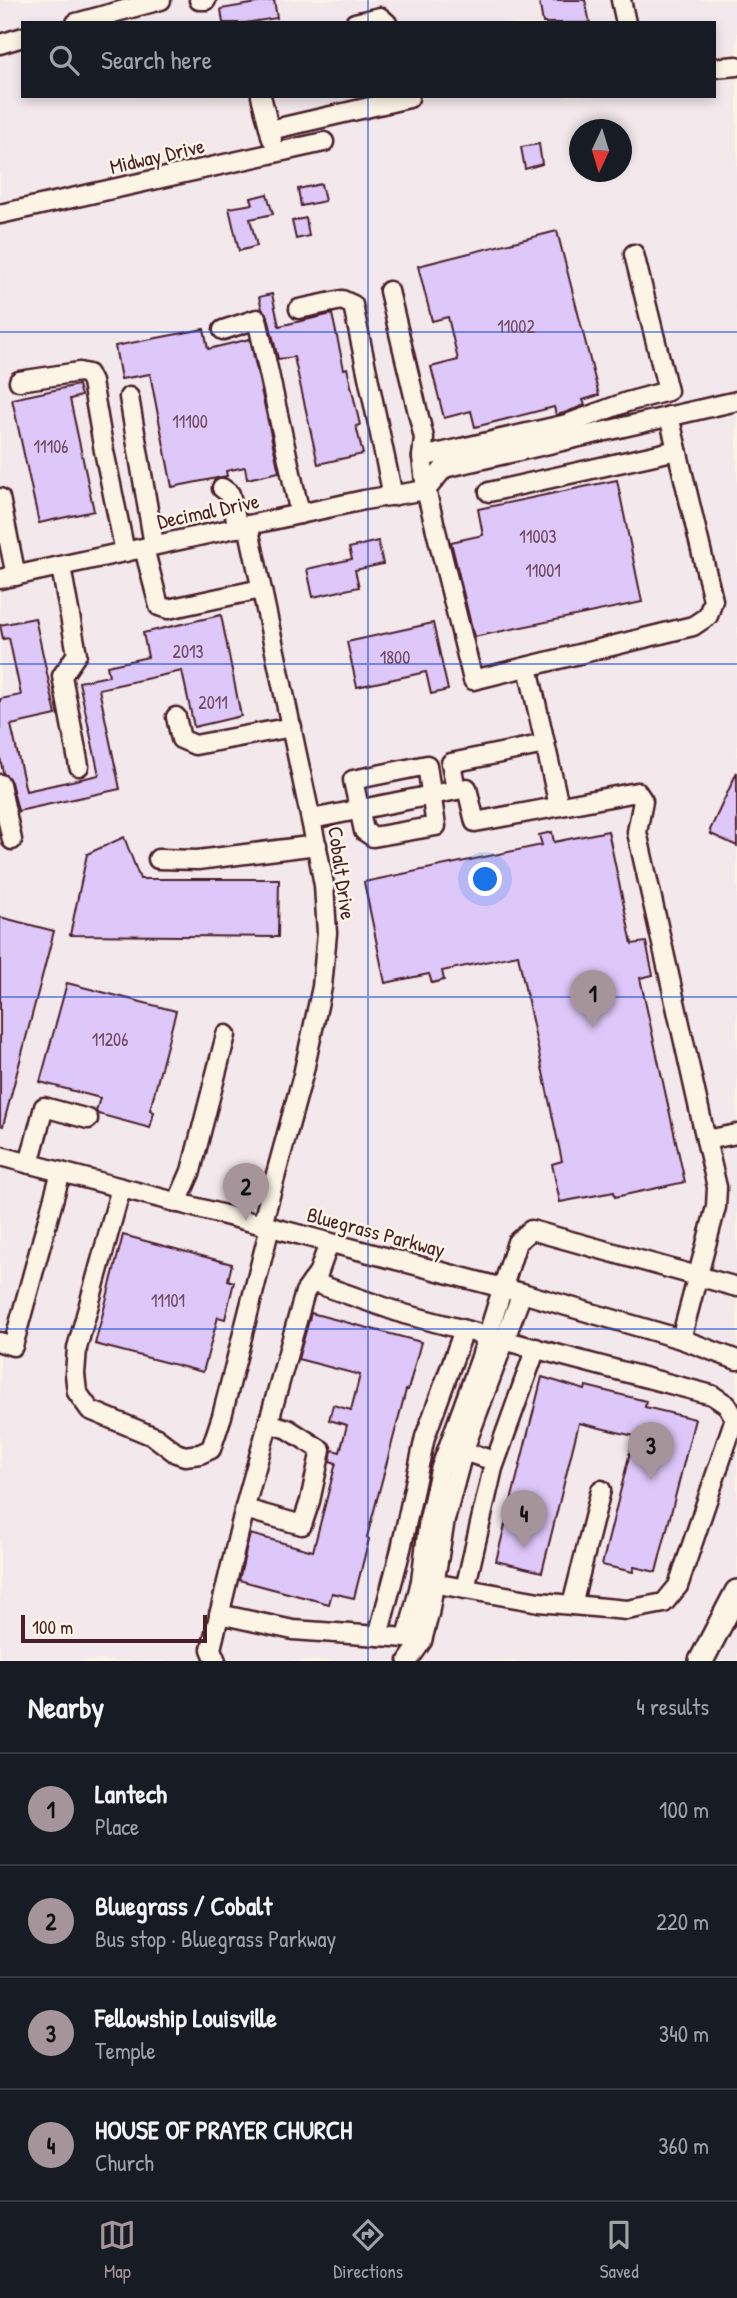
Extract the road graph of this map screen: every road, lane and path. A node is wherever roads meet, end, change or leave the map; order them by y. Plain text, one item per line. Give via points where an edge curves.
1 (161, 0) edge
2 (199, 0) edge
3 (206, 0) edge
4 (621, 0) edge
5 (83, 21) edge
6 (363, 21) edge
7 (385, 21) edge
8 (626, 21) edge
9 (21, 38) edge
10 (0, 44) edge
11 (737, 66) edge
12 (716, 68) edge
13 (262, 98) edge
14 (409, 98) edge
15 (270, 130) junction
16 (324, 142) dead end
17 (274, 153) junction
18 (0, 214) edge
19 (634, 254) dead end
20 (389, 291) dead end
21 (299, 309) dead end
22 (223, 330) dead end
23 (19, 381) dead end
24 (129, 397) dead end
25 (737, 401) edge
26 (669, 416) junction
27 (677, 450) junction
28 (422, 457) junction
29 (222, 488) dead end
30 (426, 490) junction
31 (489, 492) dead end
32 (393, 496) junction
33 (0, 498) edge
34 (300, 514) junction
35 (243, 526) junction
36 (149, 547) junction
37 (125, 552) junction
38 (61, 566) junction
39 (8, 578) edge
40 (261, 589) junction
41 (528, 667) junction
42 (176, 717) dead end
43 (292, 726) junction
44 (545, 744) junction
45 (79, 766) dead end
46 (0, 784) edge
47 (456, 790) junction
48 (432, 795) junction
49 (559, 806) junction
50 (359, 809) junction
51 (312, 819) junction
52 (12, 840) dead end
53 (317, 845) junction
54 (158, 859) dead end
55 (226, 1035) dead end
56 (88, 1119) dead end
57 (737, 1133) edge
58 (706, 1140) junction
59 (0, 1156) edge
60 (29, 1164) junction
61 (61, 1172) junction
62 (121, 1188) junction
63 (177, 1203) junction
64 (266, 1226) junction
65 (329, 1243) junction
66 (698, 1276) junction
67 (313, 1282) junction
68 (737, 1287) edge
69 (503, 1289) junction
70 (522, 1293) junction
71 (464, 1330) junction
72 (497, 1337) junction
73 (681, 1339) junction
74 (0, 1342) edge
75 (536, 1348) junction
76 (737, 1360) edge
77 (268, 1423) junction
78 (424, 1441) junction
79 (456, 1450) junction
80 (495, 1461) junction
81 (601, 1490) dead end
82 (244, 1509) junction
83 (428, 1582) junction
84 (465, 1589) junction
85 (737, 1592) edge
86 (572, 1605) junction
87 (219, 1614) junction
88 (378, 1636) junction
89 (415, 1640) junction
90 (216, 1661) edge
91 (408, 1661) edge
92 (701, 1661) edge

1 - 5 street
2 - 3 street
4 - 8 street
6 - 7 street via 380,17
9 - 10 street
11 - 12 street
13 - 15 street
14 - 15 street
15 - 17 street
16 - 17 street, Midway Drive
17 - 18 street, Midway Drive
19 - 28 street via 668,391 567,424
20 - 28 street via 424,438
21 - 32 street via 342,300 353,305
22 - 34 street via 257,319
23 - 37 street via 88,374
24 - 36 street
25 - 26 street
26 - 27 street
26 - 30 street via 444,468
27 - 31 street
27 - 41 street via 713,600 708,616 693,626
28 - 30 street
29 - 35 street, Cobalt Drive via 230,494
30 - 32 street, Decimal Drive
30 - 41 street via 472,680
32 - 34 street, Decimal Drive
33 - 39 street
34 - 35 street, Decimal Drive
35 - 36 street, Decimal Drive
35 - 40 street, Cobalt Drive
36 - 37 street, Decimal Drive
36 - 40 street via 159,606 169,609
37 - 38 street, Decimal Drive
38 - 39 street, Decimal Drive
38 - 45 street via 77,654 62,676
40 - 43 street, Cobalt Drive
41 - 44 street
42 - 43 street via 181,739 195,745
43 - 51 street, Cobalt Drive
44 - 47 street via 451,763
44 - 49 street
46 - 52 street
47 - 48 street
47 - 49 street via 467,788 475,822
48 - 50 street
48 - 50 street via 436,826 373,837 364,831
48 - 50 street via 427,765 353,779
49 - 58 street via 638,792 643,801 637,832
50 - 51 street
51 - 53 street, Cobalt Drive
53 - 54 street via 198,860
53 - 64 street, Cobalt Drive via 327,933 322,987
55 - 63 street via 191,1171
56 - 60 street via 44,1107
57 - 58 street
58 - 66 street via 717,1187 716,1207
59 - 60 street, Bluegrass Parkway
60 - 61 street, Bluegrass Parkway
61 - 62 street, Bluegrass Parkway
61 - 74 street via 13,1346
62 - 63 street, Bluegrass Parkway
62 - 64 street, Cobalt Drive via 77,1348 77,1392 90,1410 155,1437 185,1456 211,1449
63 - 64 street, Bluegrass Parkway
64 - 65 street, Bluegrass Parkway
65 - 67 street
65 - 69 street, Bluegrass Parkway
66 - 68 street
66 - 69 street via 531,1230 517,1242
66 - 73 street
67 - 71 street
67 - 77 street via 305,1292
69 - 70 street, Bluegrass Parkway
69 - 72 street
70 - 72 street
70 - 73 street, Bluegrass Parkway
71 - 72 street
71 - 78 street
72 - 75 street
72 - 79 street
73 - 76 street, Bluegrass Parkway
75 - 80 street
75 - 86 street via 712,1395 727,1405 735,1418 678,1586 664,1603 627,1610
77 - 82 street
77 - 82 street via 288,1429 321,1450 310,1501 302,1525
78 - 79 street
78 - 88 street
79 - 80 street
79 - 83 street via 434,1494
80 - 84 street
81 - 86 street
82 - 87 street
83 - 84 street
83 - 89 street
84 - 86 street
85 - 92 main road
87 - 88 street via 293,1630
87 - 90 street via 211,1649
88 - 89 street
89 - 91 street

